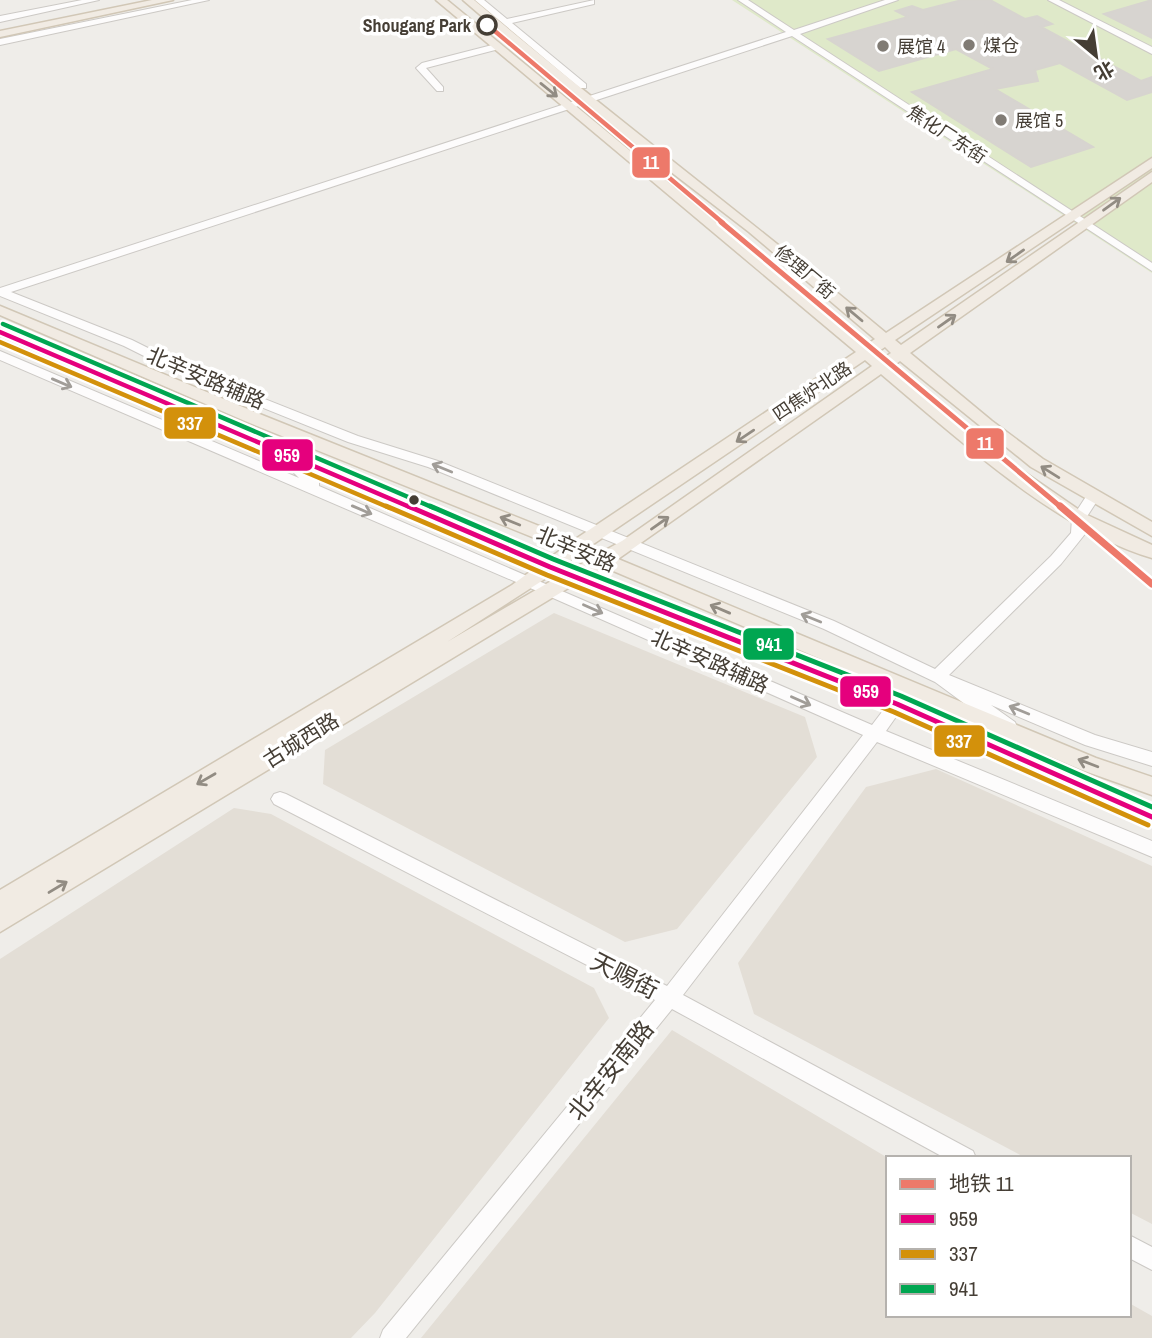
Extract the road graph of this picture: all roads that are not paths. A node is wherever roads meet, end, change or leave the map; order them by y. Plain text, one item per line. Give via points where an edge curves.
1 (95, 0) edge
2 (125, 0) edge
3 (168, 0) edge
4 (205, 0) edge
5 (441, 0) edge
6 (468, 0) edge
7 (480, 0) edge
8 (589, 0) edge
9 (742, 0) edge
10 (750, 0) edge
11 (894, 0) edge
12 (1052, 0) edge
13 (0, 19) edge
14 (506, 22) junction
15 (0, 26) edge
16 (794, 31) junction
17 (0, 34) edge
18 (0, 42) edge
19 (496, 47) junction
20 (1152, 51) edge
21 (583, 86) dead end
22 (440, 89) dead end
23 (589, 102) junction
24 (570, 108) junction
25 (1152, 162) edge
26 (1152, 176) edge
27 (1080, 218) junction
28 (1152, 260) edge
29 (1152, 268) edge
30 (0, 292) edge
31 (0, 310) edge
32 (0, 332) edge
33 (886, 341) junction
34 (901, 354) junction
35 (0, 355) edge
36 (866, 355) junction
37 (882, 368) junction
38 (190, 374) junction
39 (251, 417) junction
40 (222, 428) junction
41 (203, 441) junction
42 (280, 453) junction
43 (325, 494) junction
44 (1091, 498) junction
45 (1079, 519) junction
46 (1152, 530) edge
47 (597, 532) junction
48 (628, 545) junction
49 (576, 548) junction
50 (1152, 552) edge
51 (603, 560) junction
52 (550, 567) junction
53 (575, 575) junction
54 (540, 586) junction
55 (938, 676) junction
56 (897, 704) junction
57 (874, 733) junction
58 (1022, 736) junction
59 (1152, 759) edge
60 (1152, 786) edge
61 (279, 799) dead end
62 (1152, 817) edge
63 (1152, 849) edge
64 (0, 902) edge
65 (0, 922) edge
66 (670, 997) junction
67 (962, 1156) edge
68 (1131, 1247) edge
69 (1152, 1259) edge
70 (391, 1338) edge

1 - 13 street
2 - 15 main road
3 - 17 main road
4 - 18 street
5 - 19 main road, 修理厂街
6 - 23 main road, 修理厂街
7 - 14 street
8 - 14 street
9 - 16 street, 焦化厂东街
10 - 16 street, 焦化厂东街
11 - 16 street
12 - 20 street
14 - 21 street
16 - 23 street
16 - 27 street, 焦化厂东街
19 - 22 street via 425,65 423,73
19 -> 24 main road, 修理厂街
23 - 24 street
33 -> 23 main road, 修理厂街 via 754,229
24 - 30 street
24 - 36 main road, 修理厂街
25 - 27 main road, 四焦炉北路
27 -> 26 main road, 四焦炉北路
27 - 28 street, 焦化厂东街
27 - 29 street, 焦化厂东街
27 -> 33 main road, 四焦炉北路
34 -> 27 main road, 四焦炉北路
30 - 38 street, 北辛安路辅路 via 128,343
31 - 39 main road, 北辛安路
32 - 40 main road, 北辛安路
33 - 34 main road, 修理厂街
33 - 36 main road, 四焦炉北路
34 - 37 main road, 四焦炉北路
44 -> 34 main road, 修理厂街 via 986,425
35 -> 41 street, 北辛安路辅路
36 - 37 main road, 修理厂街
36 -> 47 main road, 四焦炉北路
37 - 45 main road, 修理厂街 via 982,452
48 -> 37 main road, 四焦炉北路
38 - 39 street
47 -> 38 street, 北辛安路辅路 via 433,464 354,439
49 -> 39 main road, 北辛安路
40 - 41 street
40 - 42 main road, 北辛安路
41 - 43 street, 北辛安路辅路
42 - 43 street
42 - 52 main road, 北辛安路
43 -> 54 street, 北辛安路辅路
44 - 45 street
44 - 46 main road, 修理厂街
45 - 50 main road, 修理厂街
45 - 55 street via 1078,534 1056,560
47 - 48 street, 北辛安路辅路
47 - 49 main road, 四焦炉北路
48 - 51 main road, 四焦炉北路
55 -> 48 street, 北辛安路辅路 via 829,625
49 - 51 main road, 北辛安路
49 - 52 main road, 古城西路
51 - 53 main road, 古城西路
58 -> 51 main road, 北辛安路
52 - 53 main road, 北辛安路
52 - 54 main road, 古城西路
53 - 54 main road, 古城西路
53 - 56 main road, 北辛安路
54 -> 57 street, 北辛安路辅路
54 -> 64 main road, 古城西路
65 -> 54 main road, 古城西路
55 - 58 street
59 -> 55 street, 北辛安路辅路 via 1091,740
56 - 57 street, 北辛安南路
56 - 62 main road, 北辛安路
57 - 63 street, 北辛安路辅路
57 - 66 street, 北辛安南路
60 -> 58 main road, 北辛安路
61 - 66 street, 天赐街
66 - 67 street, 天赐街
66 - 70 street, 北辛安南路
68 - 69 street

